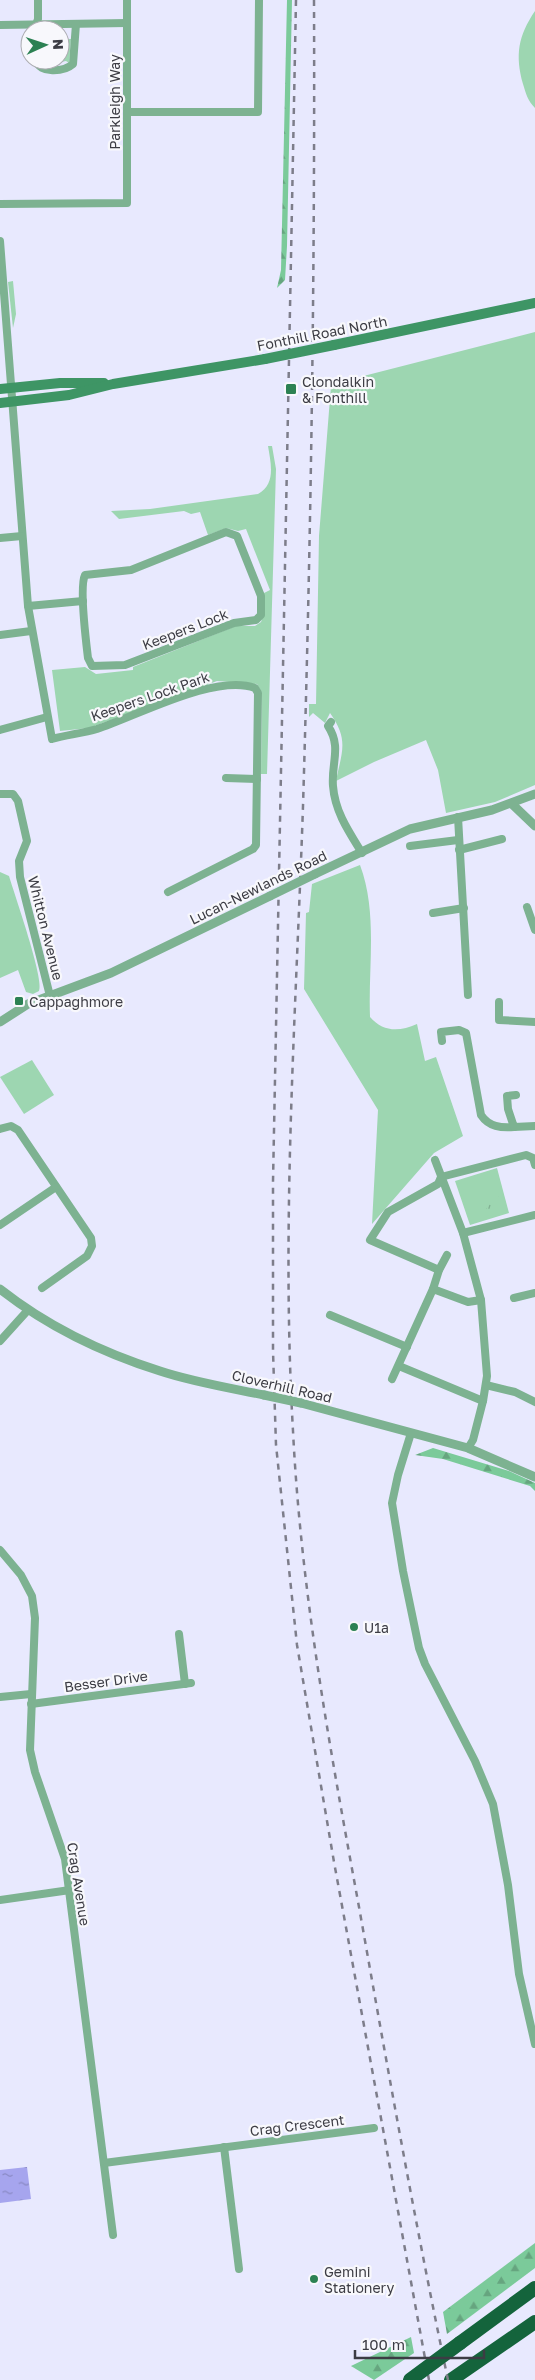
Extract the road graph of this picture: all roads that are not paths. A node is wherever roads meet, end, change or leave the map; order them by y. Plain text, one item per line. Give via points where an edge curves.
1 (38, 0) edge
2 (127, 0) edge
3 (259, 0) edge
4 (36, 20) edge
5 (127, 23) junction
6 (70, 24) edge
7 (76, 24) junction
8 (0, 25) edge
9 (20, 26) edge
10 (70, 66) edge
11 (127, 112) junction
12 (0, 204) edge
13 (0, 241) edge
14 (535, 303) edge
15 (113, 384) junction
16 (11, 387) junction
17 (0, 390) edge
18 (12, 402) junction
19 (0, 403) edge
20 (22, 536) junction
21 (0, 538) edge
22 (84, 601) junction
23 (28, 606) junction
24 (31, 631) junction
25 (0, 636) edge
26 (47, 717) junction
27 (331, 722) dead end
28 (0, 730) edge
29 (226, 778) dead end
30 (257, 779) junction
31 (0, 794) edge
32 (535, 794) edge
33 (512, 804) junction
34 (458, 817) junction
35 (535, 826) edge
36 (502, 838) dead end
37 (458, 840) junction
38 (410, 846) dead end
39 (459, 850) junction
40 (362, 853) junction
41 (168, 892) dead end
42 (528, 907) dead end
43 (464, 908) junction
44 (433, 913) dead end
45 (535, 930) edge
46 (468, 995) dead end
47 (50, 996) junction
48 (499, 1002) dead end
49 (0, 1022) edge
50 (535, 1022) edge
51 (442, 1040) dead end
52 (516, 1095) dead end
53 (535, 1126) edge
54 (514, 1127) junction
55 (0, 1129) edge
56 (434, 1160) dead end
57 (535, 1165) edge
58 (441, 1177) junction
59 (56, 1187) junction
60 (535, 1215) edge
61 (0, 1225) edge
62 (463, 1233) junction
63 (447, 1255) dead end
64 (439, 1270) junction
65 (42, 1288) dead end
66 (433, 1289) junction
67 (0, 1290) edge
68 (535, 1293) edge
69 (514, 1298) dead end
70 (481, 1300) junction
71 (28, 1310) junction
72 (330, 1315) dead end
73 (0, 1341) edge
74 (407, 1347) junction
75 (399, 1366) junction
76 (392, 1380) dead end
77 (486, 1385) junction
78 (483, 1401) junction
79 (535, 1402) edge
80 (411, 1433) junction
81 (468, 1448) junction
82 (535, 1477) edge
83 (0, 1550) edge
84 (179, 1634) dead end
85 (31, 1694) junction
86 (0, 1696) edge
87 (31, 1704) junction
88 (70, 1890) junction
89 (0, 1900) edge
90 (535, 2044) edge
91 (374, 2128) dead end
92 (224, 2148) junction
93 (104, 2163) junction
94 (113, 2235) dead end
95 (239, 2269) dead end
96 (535, 2288) edge
97 (535, 2322) edge
98 (410, 2380) edge
99 (452, 2380) edge

1 - 4 street
2 - 5 street, Parkleigh Way
3 - 11 street via 258,112
5 - 7 street
5 - 11 street, Parkleigh Way
6 - 7 street
7 - 10 street via 75,60
8 - 9 street
11 - 12 street, Parkleigh Way via 127,203
13 - 16 street
14 - 15 main road, Fonthill Road North, bridge via 265,359
15 - 16 main road, Fonthill Road North via 82,382
15 - 18 main road, Fonthill Road North via 69,395
16 - 17 main road, Fonthill Road North
16 - 18 street
18 - 19 main road, Fonthill Road North
18 - 20 street
20 - 21 street
20 - 23 street
22 - 22 street, Keepers Lock via 88,661 96,667 125,665 234,623 256,620 261,615 261,596 237,536 226,532 131,570 89,573 83,579
22 - 23 street
23 - 24 street
24 - 25 street
24 - 26 street
26 - 28 street
26 - 30 street, Keepers Lock Park via 52,739 95,729 219,685 250,686 258,693
27 - 40 street via 328,726 336,738 333,786 338,812
29 - 30 street
30 - 41 street, Keepers Lock Park via 256,845 253,849
31 - 47 street, Whitton Avenue via 13,794 18,801 27,841 19,861 20,877
32 - 33 street, Lucan-Newlands Road
33 - 34 street, Lucan-Newlands Road
33 - 35 street
34 - 37 street
34 - 40 street, Lucan-Newlands Road via 410,829
36 - 39 street
37 - 38 street
37 - 39 street
39 - 43 street
40 - 47 street, Lucan-Newlands Road, bridge via 111,974
42 - 45 street
43 - 44 street
43 - 46 street
47 - 49 street, Lucan-Newlands Road via 28,1004
48 - 50 street via 499,1020
51 - 54 street via 441,1032 459,1030 466,1033 481,1115 496,1126
52 - 54 street via 507,1096
53 - 54 street
55 - 59 street via 12,1126 18,1130
56 - 58 street
57 - 58 street via 530,1155 526,1155
58 - 62 street
58 - 64 street via 438,1184 388,1212 370,1240
59 - 61 street
59 - 65 street via 91,1238 92,1246 87,1256
60 - 62 street
62 - 70 street
63 - 64 street
64 - 66 street
66 - 70 street via 468,1302
66 - 74 street
67 - 71 street, Cloverhill Road
68 - 69 street
70 - 77 street
71 - 73 street
71 - 80 street, Cloverhill Road, bridge via 97,1347 160,1372 301,1403
72 - 74 street
74 - 75 street
75 - 76 street
75 - 78 street
77 - 78 street
77 - 79 street via 515,1392
78 - 81 street
80 - 81 street, Cloverhill Road
80 - 90 street via 392,1504 403,1571 425,1664 493,1804 508,1885 519,1974
81 - 82 street, Cloverhill Road
83 - 85 street, Crag Avenue via 21,1575 32,1596 35,1618
84 - 87 street, Besser Drive via 188,1683
85 - 86 street
85 - 87 street, Crag Avenue
87 - 88 street, Crag Avenue via 30,1750 62,1848
88 - 89 street
88 - 93 street, Crag Avenue
91 - 92 street, Crag Crescent
92 - 93 street, Crag Crescent
92 - 95 street
93 - 94 street, Crag Avenue
96 - 98 highway, bridge
97 - 99 highway

